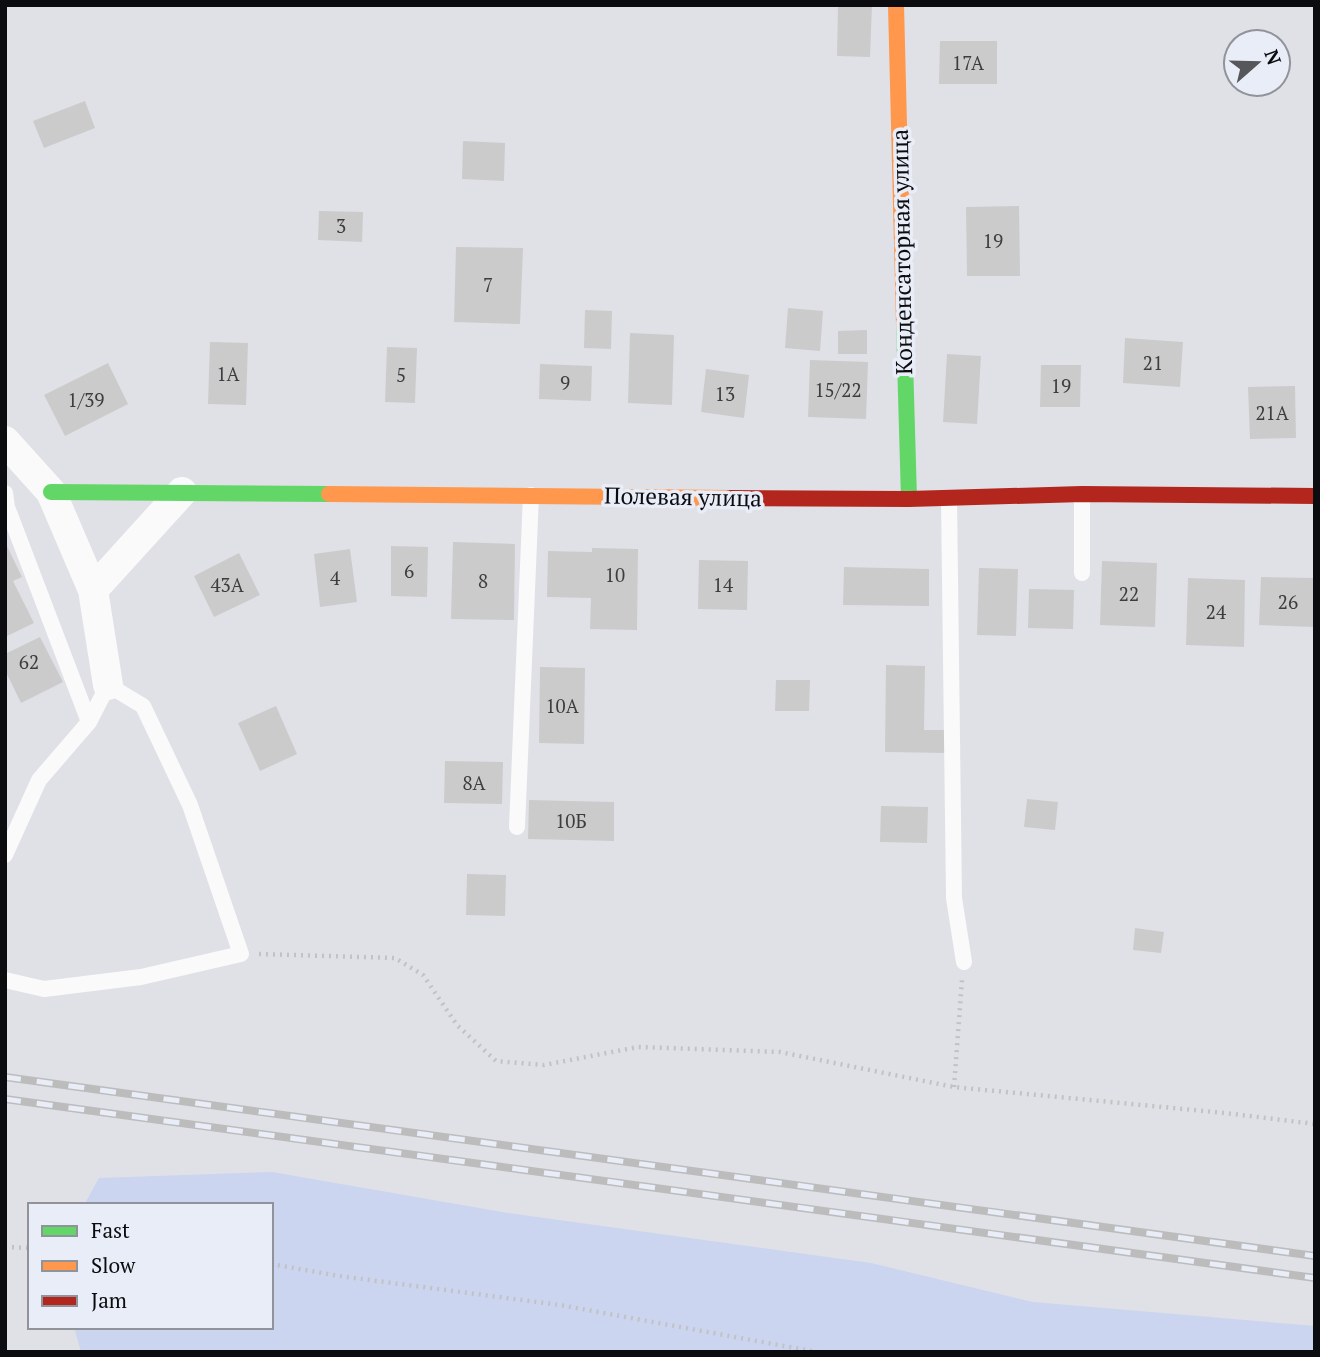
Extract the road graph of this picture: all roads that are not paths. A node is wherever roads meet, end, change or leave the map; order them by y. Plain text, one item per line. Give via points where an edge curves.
1 (896, 5) edge
2 (5, 441) edge
3 (51, 492) junction
4 (182, 492) junction
5 (5, 493) edge
6 (1082, 494) junction
7 (531, 495) junction
8 (1315, 496) edge
9 (949, 498) junction
10 (908, 499) junction
11 (1082, 573) dead end
12 (93, 590) junction
13 (108, 685) junction
14 (89, 722) junction
15 (517, 827) dead end
16 (5, 855) edge
17 (964, 962) road end
18 (5, 981) edge

1 - 10 street, Конденсаторная улица
2 - 3 street
3 - 4 street, Полевая улица
3 - 12 street
4 - 7 street, Полевая улица
4 - 12 street
5 - 14 lane
6 - 8 street, Полевая улица
6 - 9 street, Полевая улица
6 - 11 lane
7 - 10 street, Полевая улица
7 - 15 lane
9 - 10 street, Полевая улица
9 - 17 lane via 954,898
12 - 13 street
13 - 14 lane
13 - 18 lane via 143,706 190,805 241,954 141,977 44,989
14 - 16 lane via 39,780

